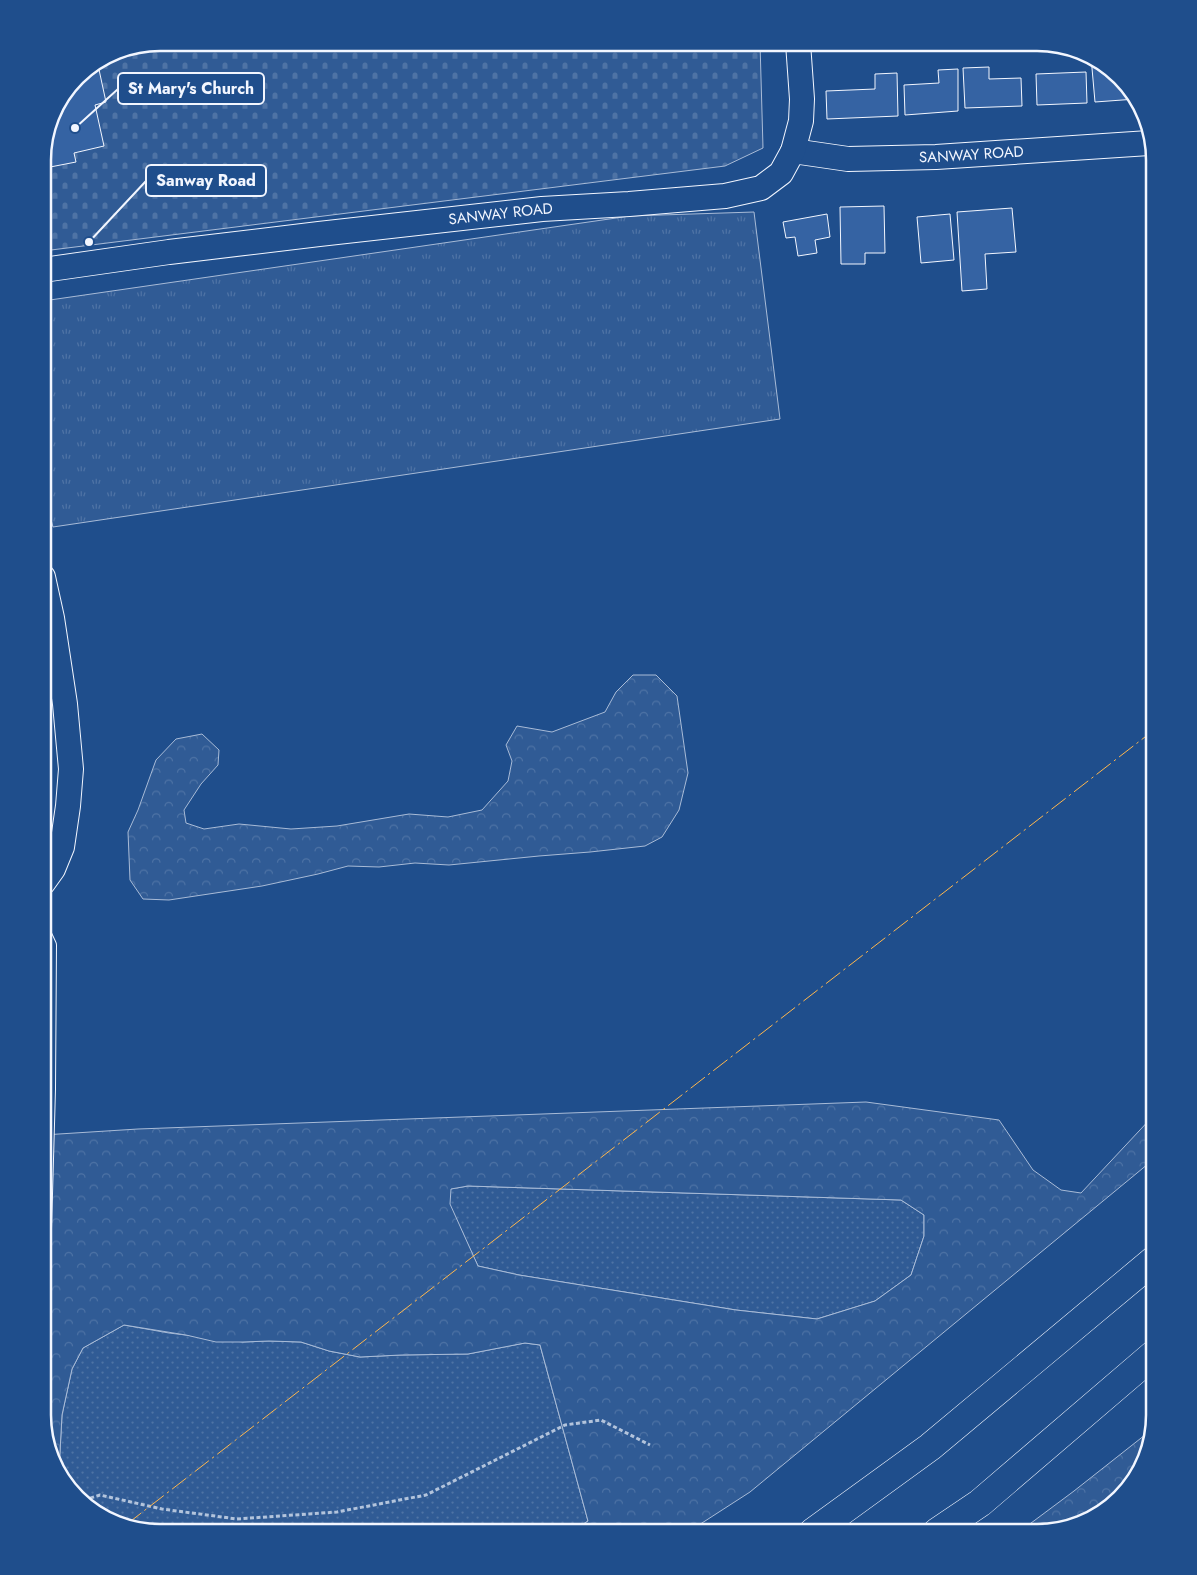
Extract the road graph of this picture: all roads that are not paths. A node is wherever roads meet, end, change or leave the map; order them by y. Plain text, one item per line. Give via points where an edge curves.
1 (799, 51) edge
2 (1144, 143) edge
3 (793, 151) junction
4 (51, 269) edge
5 (51, 613) edge
6 (51, 872) edge
7 (1146, 1267) edge
8 (1146, 1361) edge
9 (824, 1524) edge
10 (949, 1524) edge

1 - 3 street, SANWAY ROAD via 801,121
2 - 3 street, SANWAY ROAD via 936,157 848,159
3 - 4 street, SANWAY ROAD via 781,173 761,188 725,196 532,210
5 - 6 street via 71,769 62,847
7 - 9 highway via 930,1447
8 - 10 highway via 980,1503

